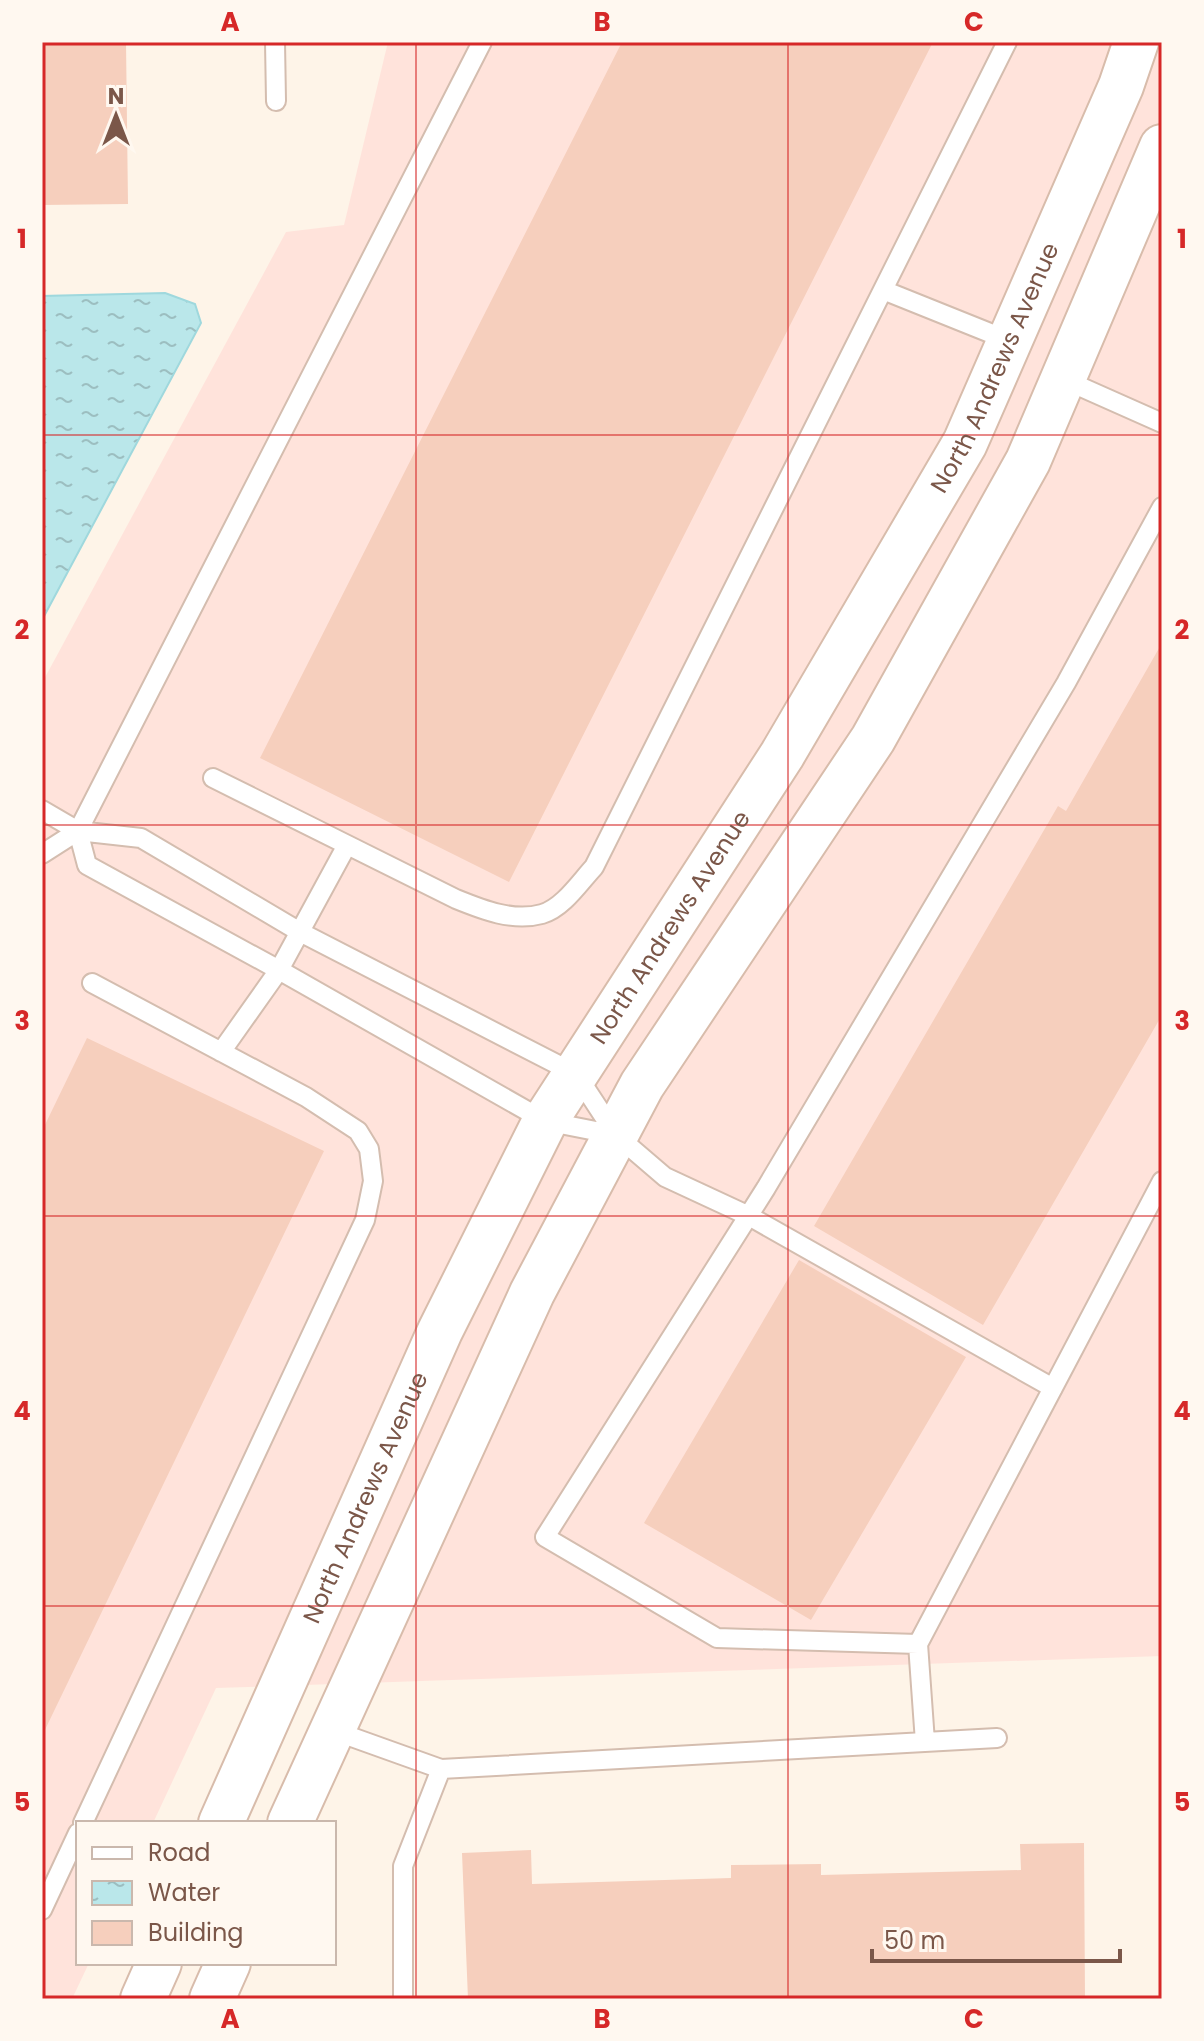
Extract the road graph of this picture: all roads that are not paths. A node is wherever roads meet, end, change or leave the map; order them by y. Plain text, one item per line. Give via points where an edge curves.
1 (275, 42) edge
2 (482, 42) edge
3 (1007, 42) edge
4 (1136, 42) edge
5 (276, 101) dead end
6 (1162, 147) edge
7 (883, 290) junction
8 (1010, 341) junction
9 (1063, 379) junction
10 (1162, 423) edge
11 (1162, 507) edge
12 (213, 778) dead end
13 (42, 810) edge
14 (78, 831) junction
15 (347, 845) junction
16 (42, 854) edge
17 (300, 932) junction
18 (279, 970) junction
19 (92, 983) dead end
20 (221, 1052) junction
21 (576, 1074) junction
22 (545, 1121) junction
23 (616, 1135) junction
24 (1162, 1181) edge
25 (749, 1216) junction
26 (1053, 1388) junction
27 (918, 1644) junction
28 (332, 1730) junction
29 (997, 1738) dead end
30 (925, 1742) junction
31 (441, 1769) junction
32 (84, 1821) edge
33 (222, 1821) edge
34 (291, 1821) edge
35 (76, 1837) edge
36 (42, 1910) edge
37 (158, 1965) edge
38 (227, 1965) edge
39 (143, 1999) edge
40 (212, 1999) edge
41 (403, 1999) edge

1 - 5 lane
2 - 14 lane
3 - 7 lane
4 - 8 street, North Andrews Avenue
6 - 9 street
7 - 8 lane
7 - 15 lane via 594,867 567,897 544,914 489,912
8 - 21 street, North Andrews Avenue via 965,443 782,755
9 - 10 lane
9 - 23 street via 1028,461 873,739 642,1085
11 - 25 lane via 1066,683
12 - 15 lane
13 - 14 lane
14 - 16 lane
14 - 17 lane via 141,838
14 - 18 lane via 87,865
15 - 17 lane
17 - 18 lane
17 - 21 lane
18 - 20 lane
18 - 22 lane
19 - 20 lane
20 - 32 lane via 358,1131 369,1149 373,1181 365,1220
21 - 22 street, North Andrews Avenue
21 - 23 lane
22 - 23 lane
22 - 33 street, North Andrews Avenue via 440,1331
23 - 25 lane via 665,1177
23 - 28 street via 532,1293
24 - 26 lane
25 - 26 lane
25 - 27 lane via 545,1537 717,1638
26 - 27 lane
27 - 30 lane
28 - 31 lane
28 - 34 street
29 - 30 lane
30 - 31 lane
31 - 41 lane via 403,1866
35 - 36 lane
37 - 39 street
38 - 40 street

